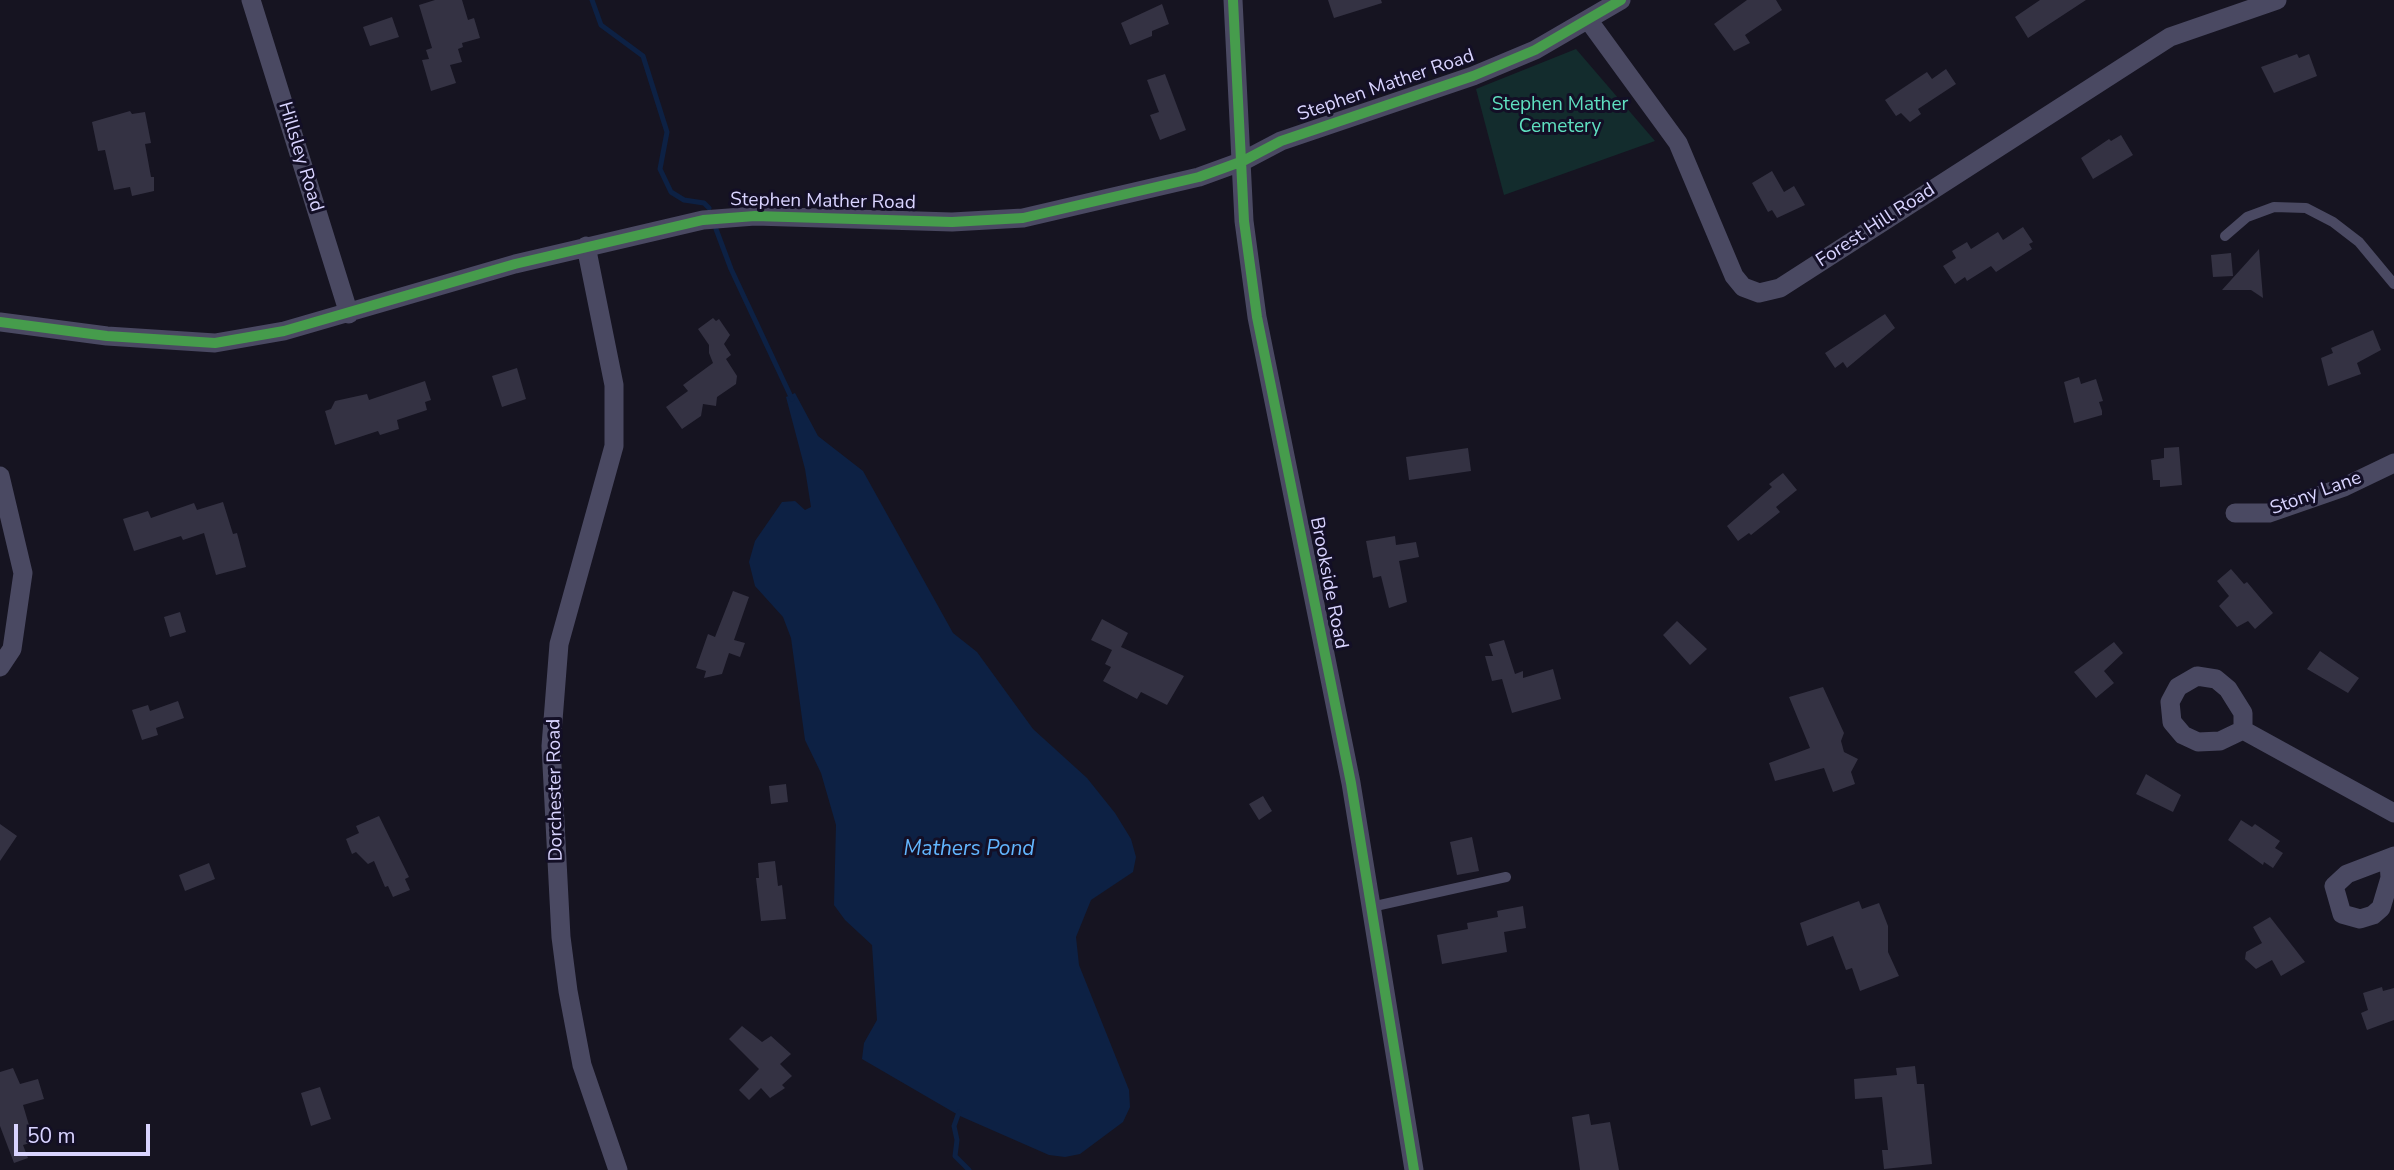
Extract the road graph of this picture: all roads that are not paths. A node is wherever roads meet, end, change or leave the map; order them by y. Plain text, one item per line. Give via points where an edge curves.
1 (251, 0) edge
2 (1233, 0) edge
3 (1621, 0) edge
4 (2277, 0) edge
5 (1589, 21) junction
6 (1243, 161) junction
7 (2225, 236) dead end
8 (586, 246) junction
9 (2394, 284) edge
10 (349, 314) junction
11 (0, 322) edge
12 (2394, 463) edge
13 (0, 476) edge
14 (2235, 513) dead end
15 (0, 667) edge
16 (2243, 730) dead end
17 (2394, 813) edge
18 (1506, 877) dead end
19 (1371, 907) junction
20 (618, 1170) edge
21 (1414, 1170) edge

1 - 10 street, Hillsley Road
2 - 6 street, Brookside Road
3 - 5 street, Stephen Mather Road
4 - 5 street, Forest Hill Road via 2171,37 1780,288 1759,293 1743,287 1734,276 1678,143
5 - 6 street, Stephen Mather Road via 1473,76 1281,141
6 - 8 street, Stephen Mather Road via 1199,177 1006,220 729,217
6 - 19 street, Brookside Road via 1244,221 1257,317 1351,783
7 - 9 lane via 2247,217 2274,207 2306,208 2359,242
8 - 10 street, Stephen Mather Road
8 - 20 street, Dorchester Road via 614,385 614,446 559,644 551,746 568,991 582,1065
10 - 11 street, Stephen Mather Road via 215,343 107,336
12 - 14 street, Stony Lane via 2344,487 2269,513
13 - 15 street via 23,573 12,649
16 - 17 street
18 - 19 lane
19 - 21 street, Brookside Road

